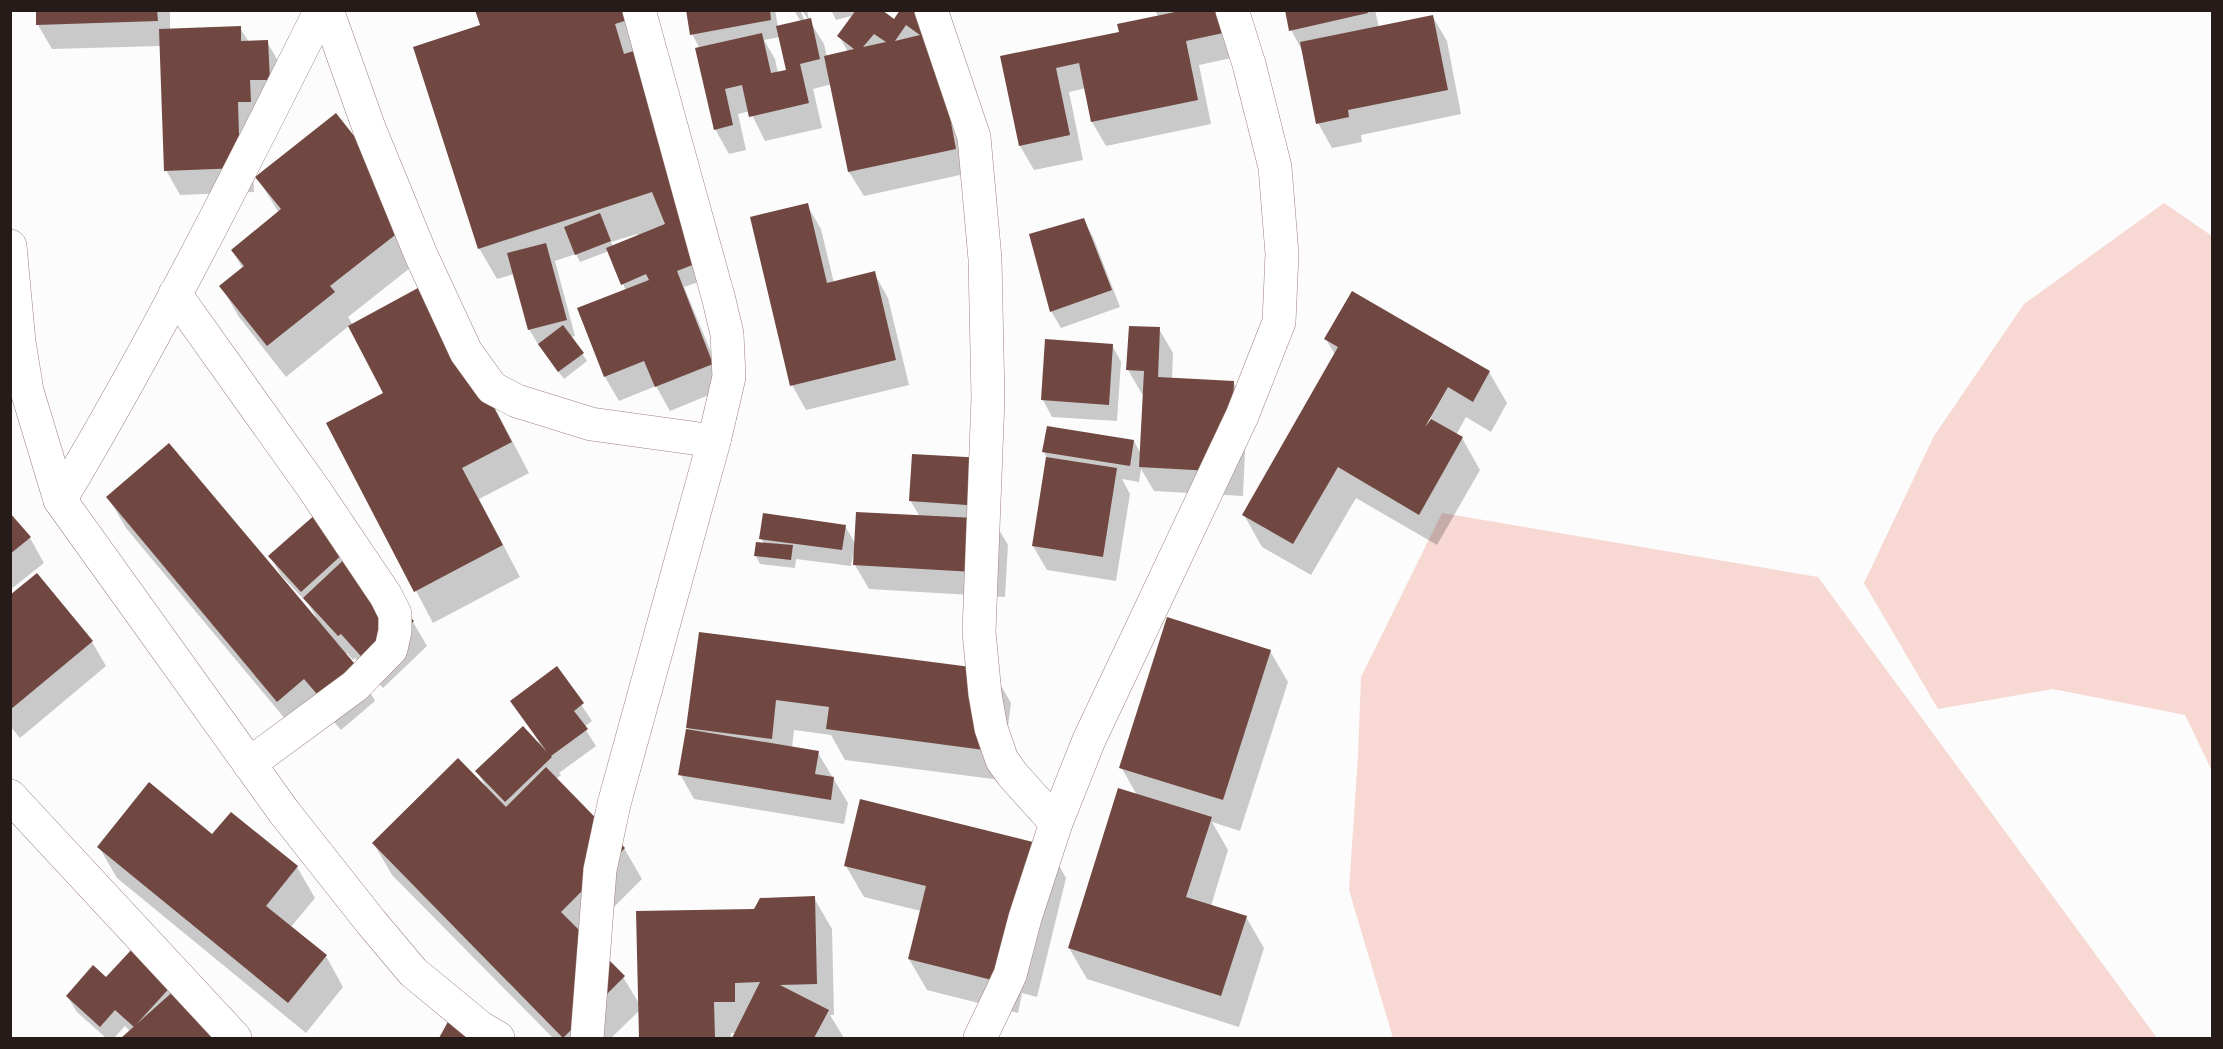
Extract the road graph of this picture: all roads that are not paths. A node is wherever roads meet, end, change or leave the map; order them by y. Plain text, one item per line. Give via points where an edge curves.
1 (299, 10) edge
2 (321, 10) edge
3 (327, 10) edge
4 (639, 10) edge
5 (931, 10) edge
6 (1232, 10) edge
7 (305, 43) junction
8 (10, 246) edge
9 (175, 294) junction
10 (714, 441) junction
11 (60, 500) junction
12 (249, 764) junction
13 (10, 796) edge
14 (1056, 823) junction
15 (235, 1038) edge
16 (498, 1038) edge
17 (587, 1038) edge
18 (980, 1038) edge

1 - 7 street
2 - 7 street
3 - 10 street via 420,255 466,352 492,388 591,424
4 - 10 street via 727,334 729,376
5 - 14 street via 974,137 985,259 988,398 979,632 985,694 1002,760
6 - 14 street via 1275,167 1282,254 1279,322 1242,416 1089,740
7 - 9 street
8 - 11 street via 27,391
9 - 11 street via 109,419
9 - 12 street via 314,489 395,614 391,649 355,686
10 - 17 street via 600,870
11 - 12 street
12 - 16 street via 413,972
13 - 15 street
14 - 18 street via 1010,975

